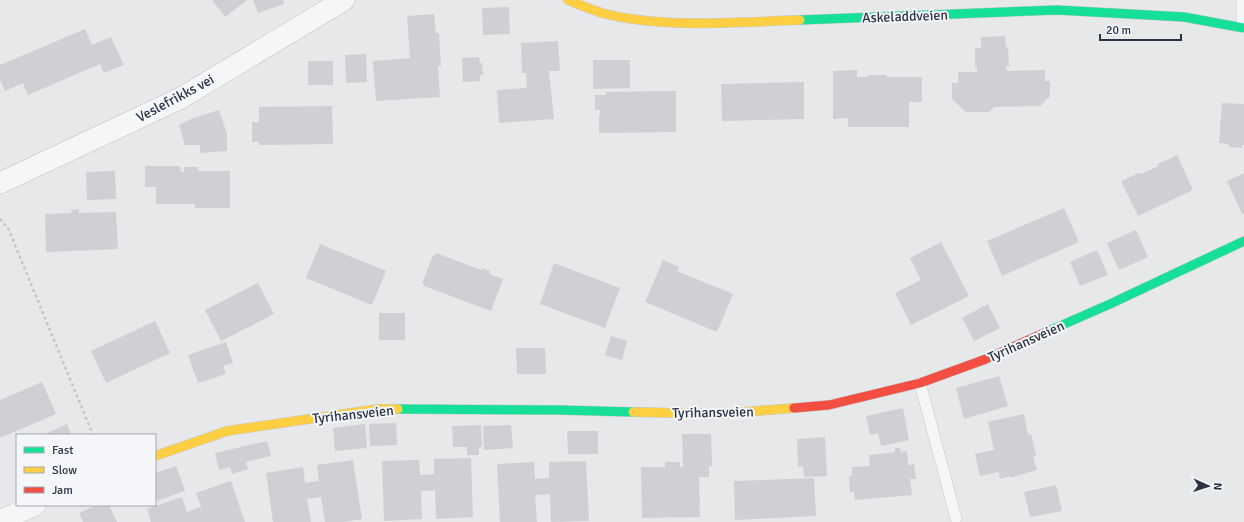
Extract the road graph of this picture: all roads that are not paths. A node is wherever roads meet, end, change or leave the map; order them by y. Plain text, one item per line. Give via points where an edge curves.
1 (344, 0) edge
2 (568, 0) edge
3 (1242, 0) edge
4 (1055, 5) edge
5 (1243, 28) edge
6 (0, 183) edge
7 (1244, 241) edge
8 (920, 383) junction
9 (156, 456) edge
10 (34, 506) edge
11 (956, 518) dead end
12 (0, 521) edge

1 - 6 street, Veslefrikks vei via 181,98
2 - 4 street, Askeladdveien via 584,8 629,19 713,23
3 - 5 lane
4 - 5 street, Askeladdveien via 1184,17
7 - 8 street, Tyrihansveien via 986,359
8 - 9 street, Tyrihansveien via 829,405 718,414 378,408 227,431
8 - 11 lane
10 - 12 street

